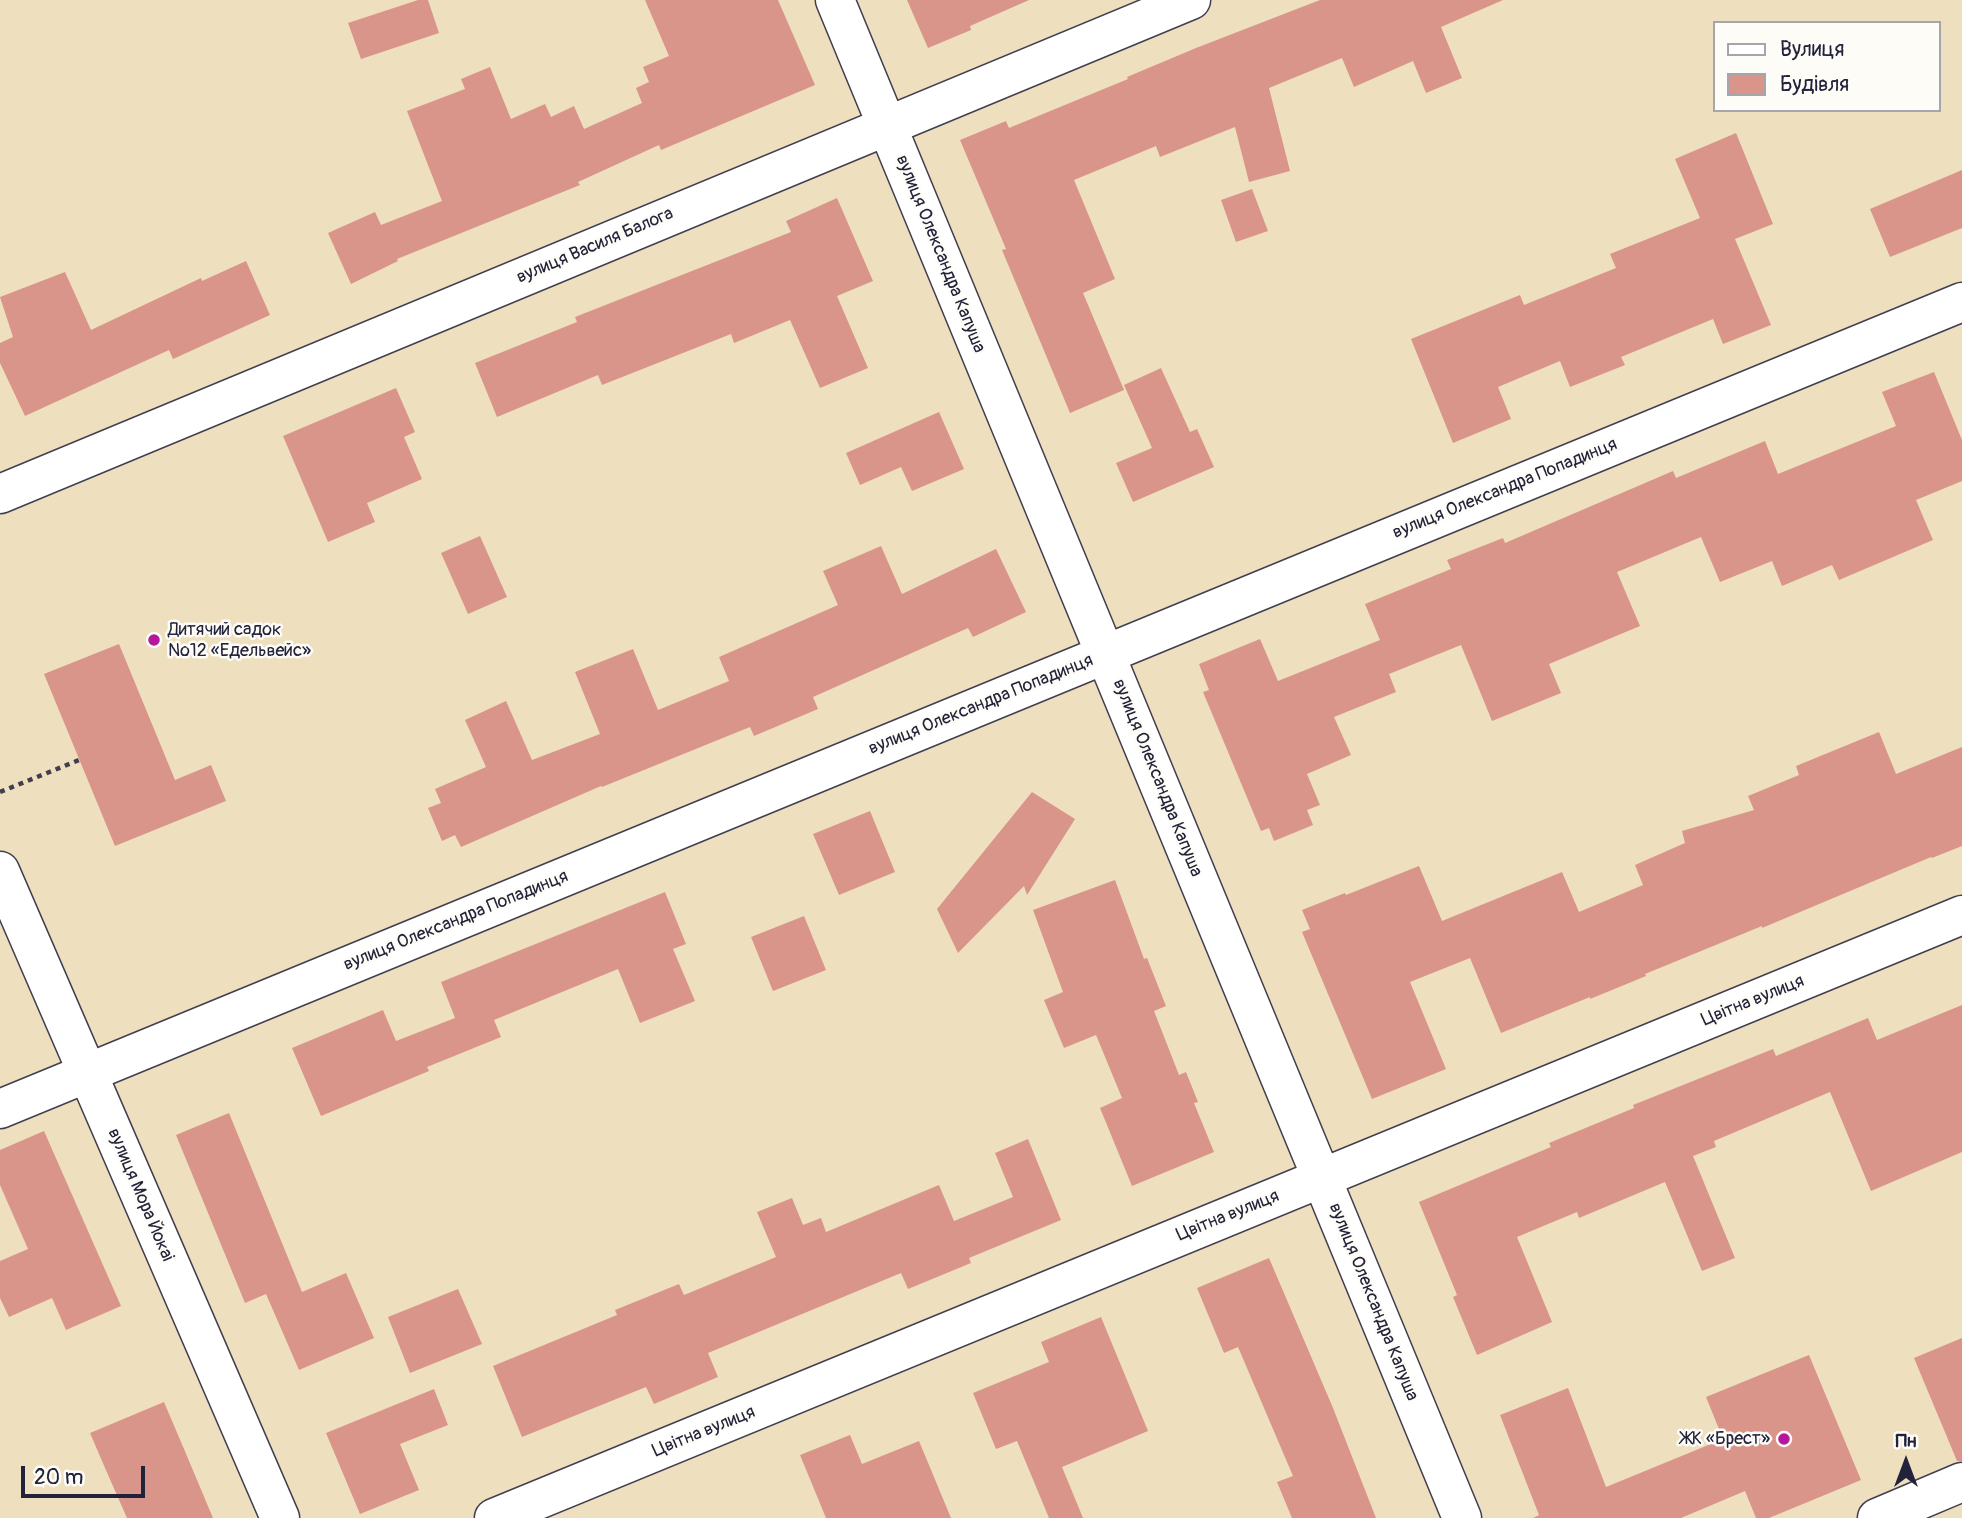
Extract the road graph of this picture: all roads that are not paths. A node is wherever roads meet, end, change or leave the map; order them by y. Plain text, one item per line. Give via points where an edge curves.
1 (835, 0) edge
2 (1191, 0) edge
3 (887, 125) junction
4 (1962, 302) edge
5 (0, 494) edge
6 (1105, 654) junction
7 (0, 871) edge
8 (1962, 915) edge
9 (87, 1072) junction
10 (0, 1109) edge
11 (1321, 1178) junction
12 (1962, 1482) edge
13 (280, 1518) edge
14 (494, 1518) edge
15 (1462, 1518) edge
16 (1877, 1518) edge

1 - 3 street, вулиця Олександра Капуша
2 - 3 street, вулиця Василя Балога
3 - 5 street, вулиця Василя Балога
3 - 6 street, вулиця Олександра Капуша
4 - 6 street, вулиця Олександра Попадинця
6 - 9 street, вулиця Олександра Попадинця
6 - 11 street, вулиця Олександра Капуша
7 - 9 street, вулиця Мора Йокаі
8 - 11 street, Цвітна вулиця
9 - 10 street, вулиця Олександра Попадинця
9 - 13 street, вулиця Мора Йокаі
11 - 14 street, Цвітна вулиця
11 - 15 street, вулиця Олександра Капуша
12 - 16 street

